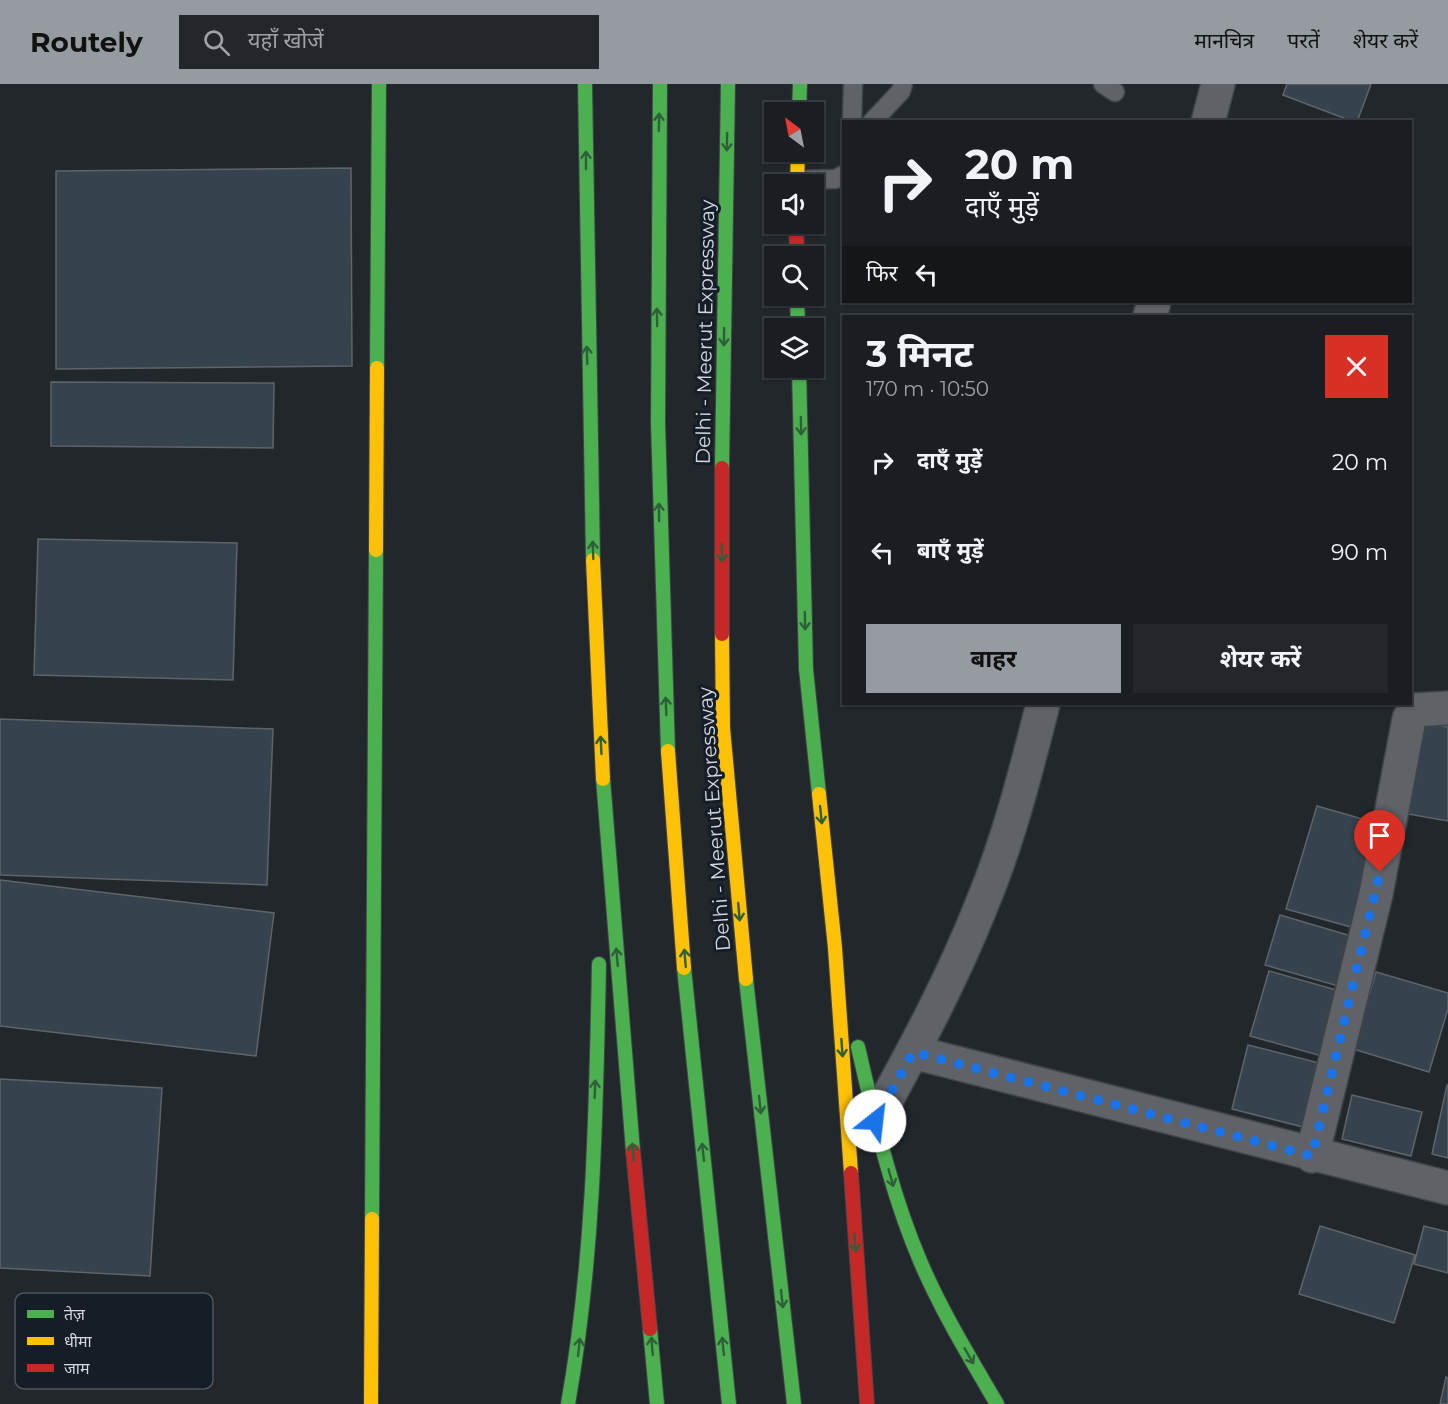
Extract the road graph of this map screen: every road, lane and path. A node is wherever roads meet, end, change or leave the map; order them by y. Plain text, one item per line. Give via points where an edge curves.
1 (379, 84) edge
2 (585, 84) edge
3 (660, 84) edge
4 (728, 84) edge
5 (800, 84) edge
6 (853, 84) edge
7 (903, 84) edge
8 (1218, 84) edge
9 (799, 102) edge
10 (852, 120) edge
11 (874, 120) edge
12 (1209, 120) edge
13 (842, 176) edge
14 (824, 180) edge
15 (799, 378) edge
16 (1043, 705) edge
17 (1448, 708) edge
18 (604, 803) junction
19 (601, 923) dead end
20 (600, 946) dead end
21 (835, 948) junction
22 (913, 1052) junction
23 (875, 1121) junction
24 (1312, 1156) junction
25 (1448, 1188) edge
26 (371, 1404) edge
27 (568, 1404) edge
28 (657, 1404) edge
29 (729, 1404) edge
30 (794, 1404) edge
31 (867, 1404) edge
32 (997, 1404) edge

1 - 26 main road
18 -> 2 main road via 588,367
29 -> 3 main road, Delhi - Meerut Expressway via 688,1000 669,765 659,525 656,250
4 -> 30 main road, Delhi - Meerut Expressway via 723,728 744,959
5 - 9 main road
6 - 10 lane
7 - 11 lane
8 - 12 street
13 - 14 lane
15 -> 21 main road via 806,669
16 - 22 street via 1015,811 982,904
17 - 24 street via 1421,708 1414,710 1409,719 1376,894
18 - 19 main road
28 -> 18 main road
27 -> 20 main road via 579,1352 592,1185
21 - 23 main road
21 -> 31 main road
22 - 23 street
22 - 24 street
23 -> 32 main road via 913,1243 949,1322
24 - 25 street

